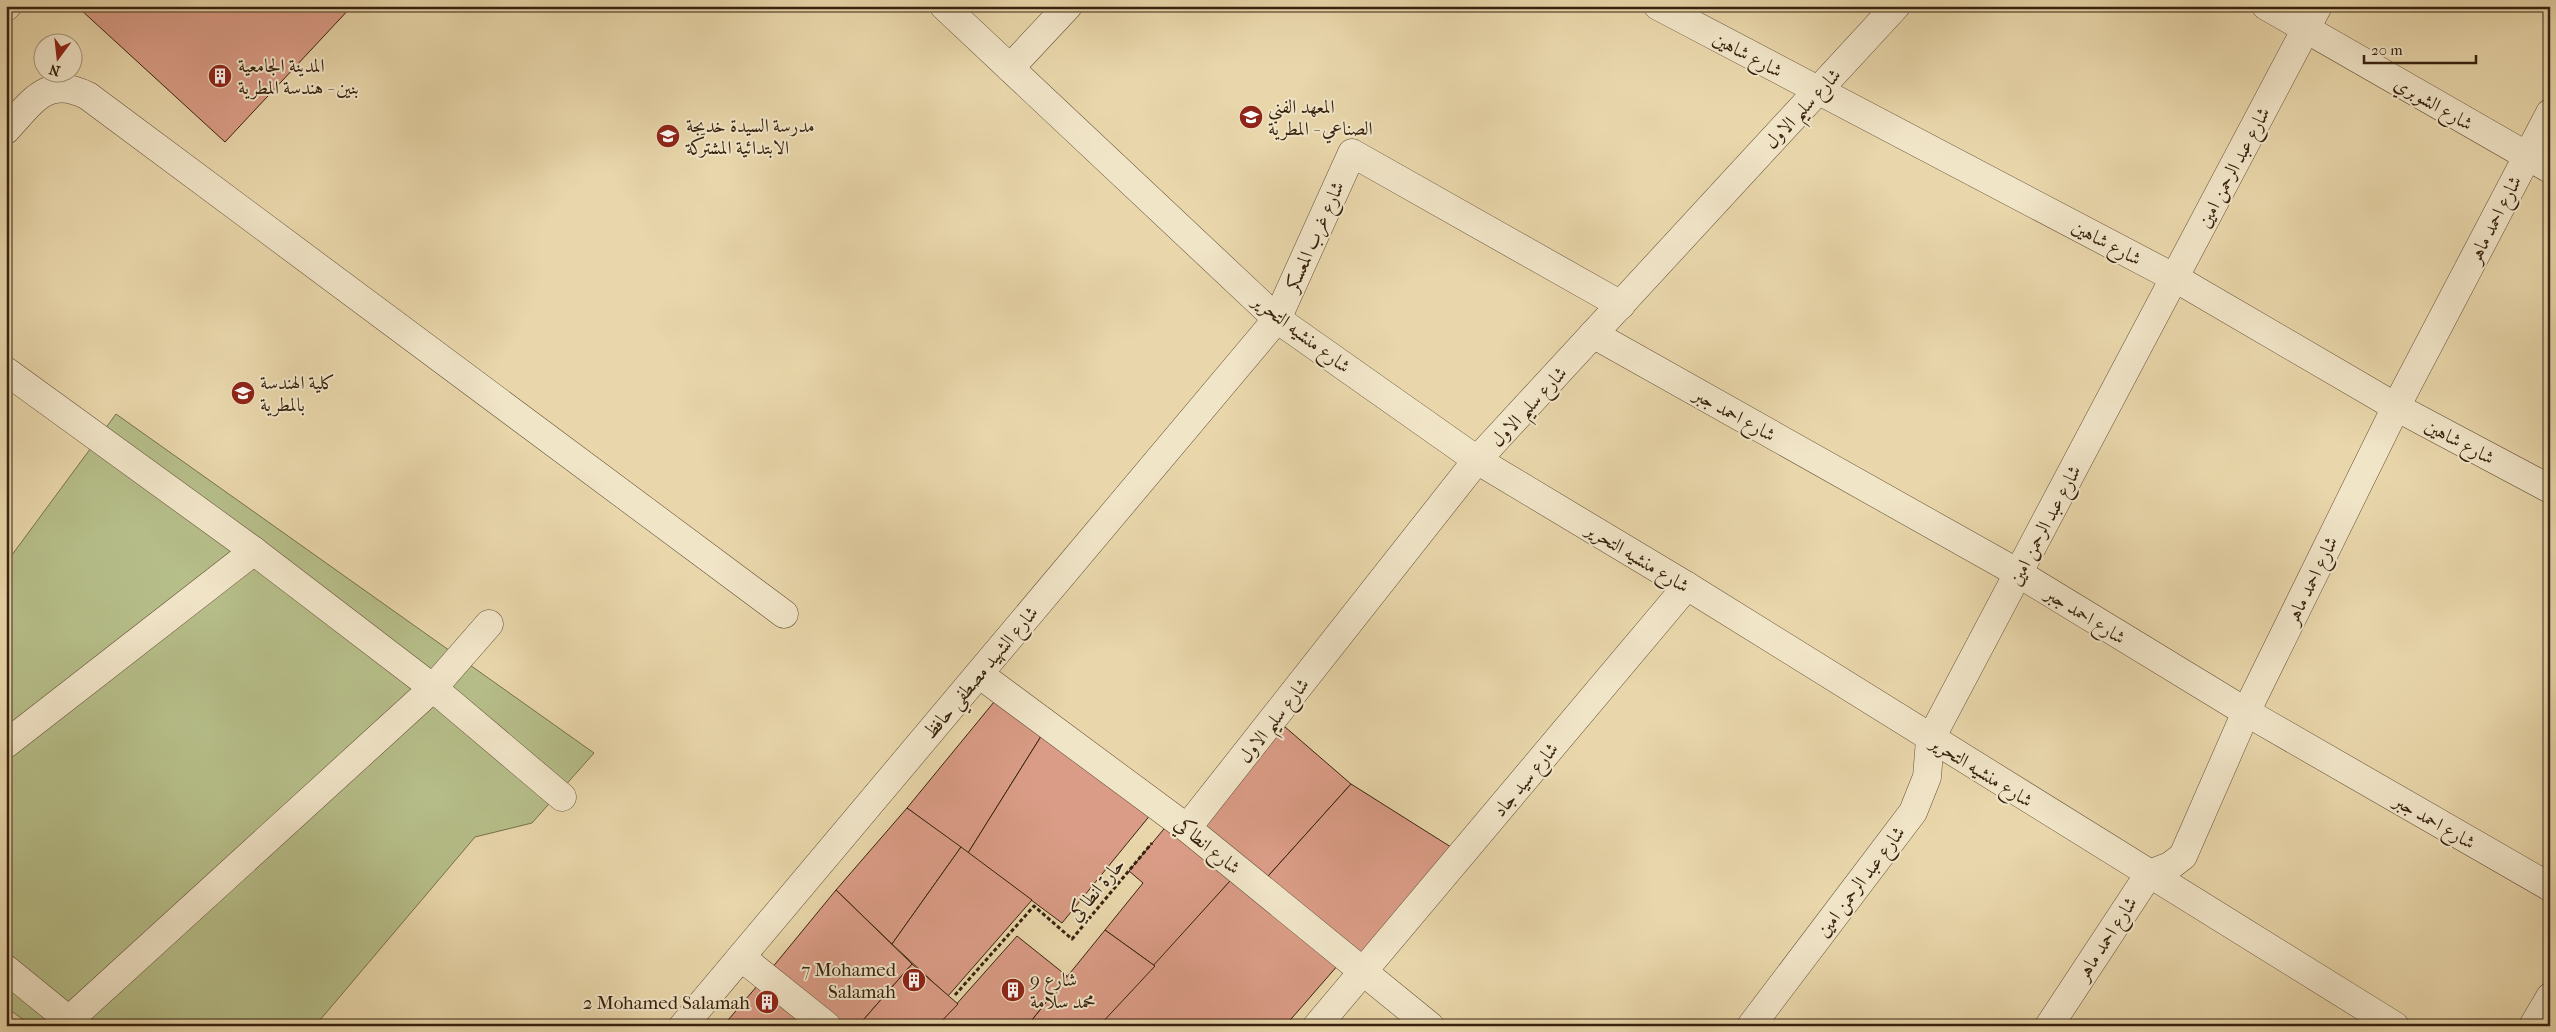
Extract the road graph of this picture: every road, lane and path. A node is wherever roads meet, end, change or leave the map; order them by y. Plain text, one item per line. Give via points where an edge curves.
1 (944, 6) edge
2 (1068, 6) edge
3 (1658, 6) edge
4 (1896, 6) edge
5 (2266, 6) edge
6 (2318, 6) edge
7 (2306, 30) junction
8 (1010, 68) junction
9 (1818, 90) junction
10 (2550, 113) edge
11 (6, 130) edge
12 (2526, 156) junction
13 (2550, 170) edge
14 (2175, 278) junction
15 (1621, 305) junction
16 (1277, 319) junction
17 (1593, 334) junction
18 (6, 371) edge
19 (2396, 407) junction
20 (1478, 460) junction
21 (2550, 489) edge
22 (254, 551) junction
23 (2018, 573) junction
24 (1687, 586) junction
25 (784, 614) dead end
26 (489, 624) dead end
27 (978, 674) junction
28 (433, 688) junction
29 (2246, 712) junction
30 (1930, 740) junction
31 (6, 744) edge
32 (562, 796) dead end
33 (1180, 823) junction
34 (2149, 874) junction
35 (2550, 887) edge
36 (741, 957) junction
37 (6, 969) edge
38 (1363, 972) junction
39 (955, 995) dead end
40 (2550, 997) edge
41 (73, 1023) edge
42 (683, 1026) edge
43 (827, 1026) edge
44 (1317, 1026) edge
45 (1430, 1026) edge
46 (1751, 1026) edge
47 (2049, 1026) edge
48 (2395, 1026) edge
49 (2532, 1026) edge

1 - 8 street, شارع منشيه التحرير
2 - 8 street
3 - 9 street, شارع شاهين
4 - 9 street, شارع سليم الاول
5 - 7 street, شارع الشوبري
6 - 7 street, شارع عبد الرحمن امين
7 - 12 street, شارع الشوبري
7 - 14 street, شارع عبد الرحمن امين
8 - 16 street, شارع منشيه التحرير
9 - 14 street, شارع شاهين
9 - 15 street, شارع سليم الاول
10 - 12 street, شارع احمد ماهر
11 - 25 street via 37,98 53,88 72,87 88,96
12 - 13 street, شارع الشوبري
12 - 19 street, شارع احمد ماهر
14 - 19 street, شارع شاهين
14 - 23 street, شارع عبد الرحمن امين
15 - 16 street, شارع غرب المعسكر via 1352,153
15 - 17 street, شارع سليم الاول
16 - 20 street, شارع منشيه التحرير
16 - 27 street, شارع الشهيد مصطفي حافظ
17 - 20 street, شارع سليم الاول
17 - 23 street, شارع احمد جبر
18 - 22 street
19 - 21 street, شارع شاهين
19 - 29 street, شارع احمد ماهر
20 - 24 street, شارع منشيه التحرير
20 - 33 street, شارع سليم الاول
22 - 28 street
22 - 31 street
23 - 29 street, شارع احمد جبر
23 - 30 street, شارع عبد الرحمن امين
24 - 30 street, شارع منشيه التحرير
24 - 38 street, شارع سيد جاد
26 - 28 street
27 - 33 street, شارع انطاكي
27 - 36 street, شارع الشهيد مصطفي حافظ
28 - 32 street
28 - 41 street
29 - 34 street, شارع احمد ماهر via 2183,856 2170,866
29 - 35 street, شارع احمد جبر
30 - 34 street, شارع منشيه التحرير
30 - 46 street, شارع عبد الرحمن امين via 1927,777 1913,812
33 - 38 street, شارع انطاكي
33 - 39 path, حارة انطاكي via 1072,939 1034,906
34 - 47 street, شارع احمد ماهر
34 - 48 street, شارع منشيه التحرير
36 - 42 street, شارع الشهيد مصطفي حافظ
36 - 43 street
37 - 41 street
38 - 44 street, شارع سيد جاد
38 - 45 street, شارع انطاكي
40 - 49 street

